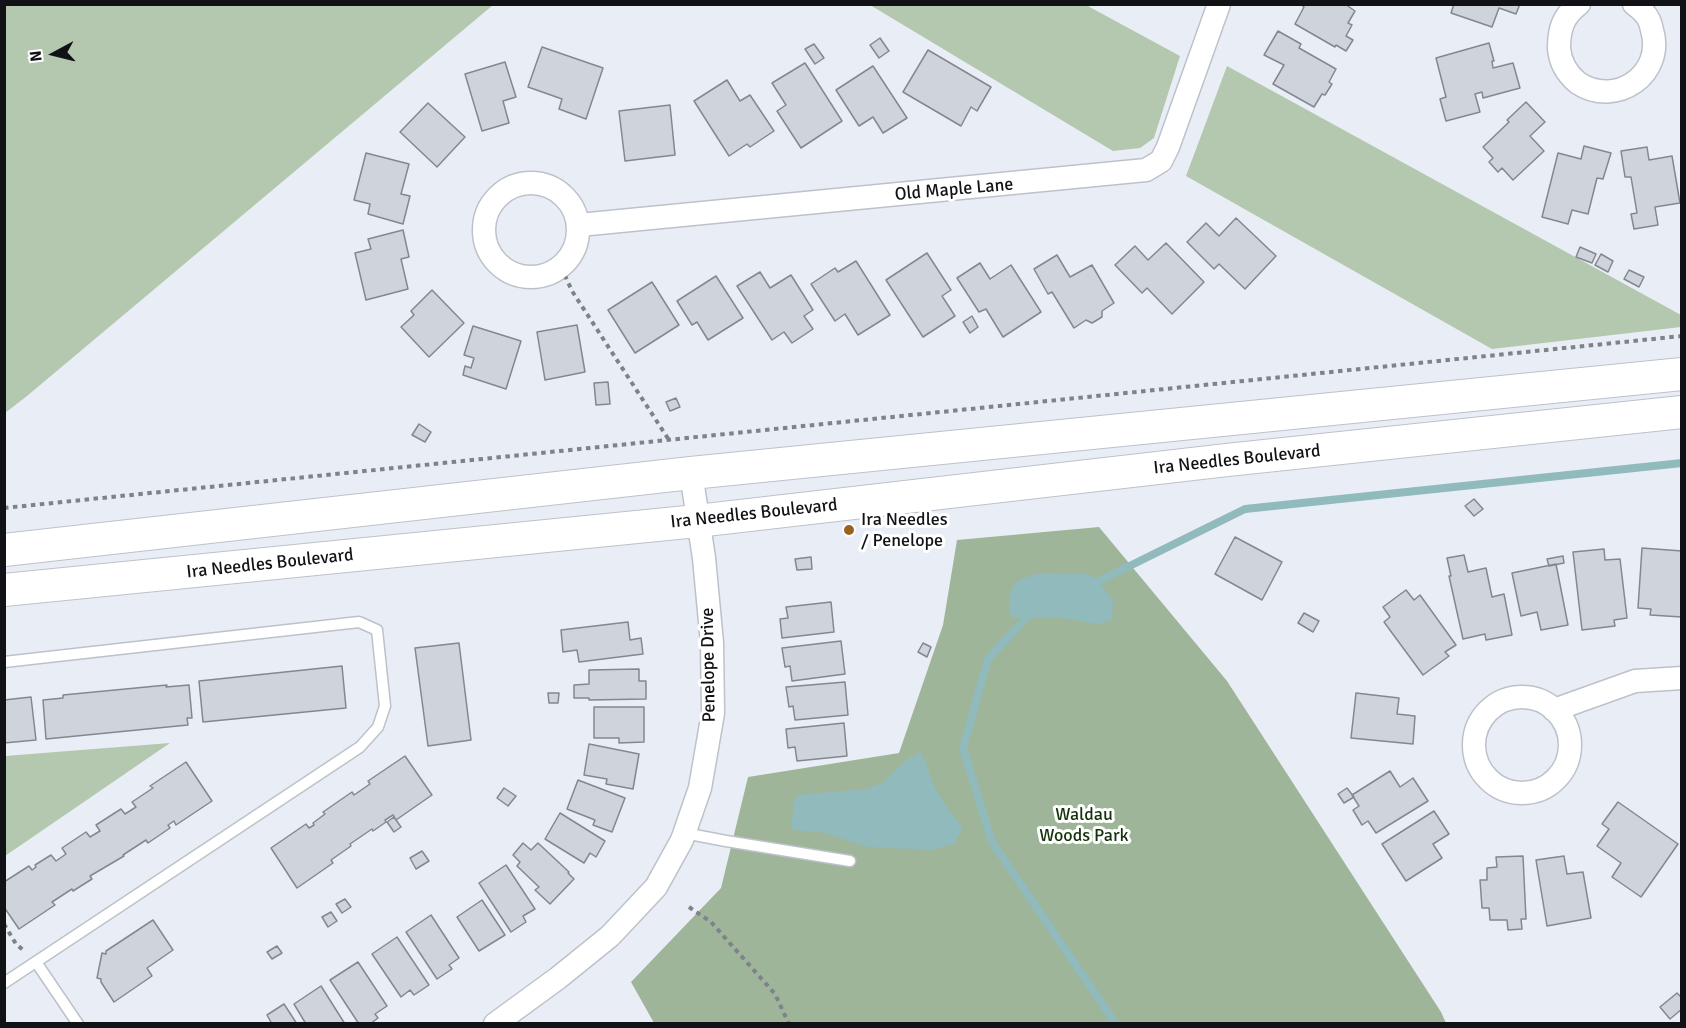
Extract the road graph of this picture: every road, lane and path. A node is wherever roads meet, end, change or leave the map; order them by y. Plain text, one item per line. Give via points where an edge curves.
1 (1219, 4) edge
2 (1579, 4) edge
3 (1634, 4) edge
4 (579, 225) junction
5 (561, 267) junction
6 (1682, 336) edge
7 (1682, 374) edge
8 (1682, 412) edge
9 (669, 440) junction
10 (691, 473) junction
11 (4, 508) edge
12 (697, 520) junction
13 (4, 550) edge
14 (4, 590) edge
15 (4, 662) edge
16 (1682, 678) edge
17 (1554, 710) junction
18 (684, 833) junction
19 (850, 861) dead end
20 (690, 906) dead end
21 (4, 924) edge
22 (36, 962) junction
23 (4, 983) edge
24 (78, 1023) edge
25 (495, 1023) edge
26 (789, 1023) edge

1 - 4 street, Old Maple Lane via 1168,147 1161,161 1146,170
2 - 3 street via 1565,18 1559,34 1560,57 1573,79 1596,91 1613,92 1632,85 1644,74 1653,56 1655,39 1650,23
4 - 5 street via 575,248
4 - 5 street via 570,202 557,189 534,182 504,190 485,214 487,248 495,261 511,273 531,278
5 - 9 path via 572,291
6 - 9 path
7 - 10 main road
8 - 12 main road, Ira Needles Boulevard
9 - 11 path
10 - 12 street, Penelope Drive
10 - 13 main road
12 - 14 main road, Ira Needles Boulevard
12 - 18 street, Penelope Drive via 712,643 713,713 700,788
15 - 22 lane via 359,622 377,630 385,706 378,727 360,747
16 - 17 street via 1635,681
17 - 17 street via 1540,700 1510,698 1482,718 1473,748 1477,765 1495,786 1516,794 1539,791 1561,774 1570,746 1567,729
18 - 19 lane
18 - 25 street, Penelope Drive via 656,887 610,936
20 - 26 path via 711,922 775,994
21 - 22 path via 16,944
22 - 23 lane
22 - 24 lane

